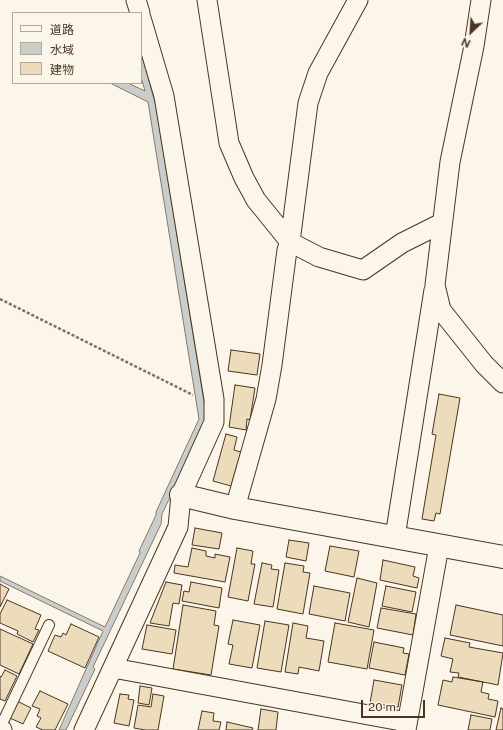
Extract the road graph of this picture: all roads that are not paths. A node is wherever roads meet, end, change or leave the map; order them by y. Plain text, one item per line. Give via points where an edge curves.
1 (136, 0) edge
2 (206, 0) edge
3 (358, 0) edge
4 (481, 0) edge
5 (140, 12) edge
6 (142, 21) edge
7 (442, 223) junction
8 (290, 242) junction
9 (435, 285) junction
10 (503, 383) edge
11 (181, 495) junction
12 (235, 508) junction
13 (394, 537) junction
14 (439, 546) junction
15 (503, 557) edge
16 (49, 625) dead end
17 (113, 668) junction
18 (406, 726) edge
19 (1, 729) edge
20 (84, 730) edge

1 - 5 street
2 - 8 street via 229,142 256,200
3 - 8 street via 318,73 308,103
4 - 7 street via 450,162
6 - 11 street via 164,96 214,399 214,422
7 - 8 street via 402,243 363,270 319,257
7 - 9 street
8 - 12 street via 266,399
9 - 10 street via 441,310 484,364
9 - 13 street
11 - 12 street
11 - 17 street via 178,527
12 - 13 street
13 - 14 street
14 - 15 street
14 - 18 street
16 - 19 lane
17 - 18 street
17 - 20 street

